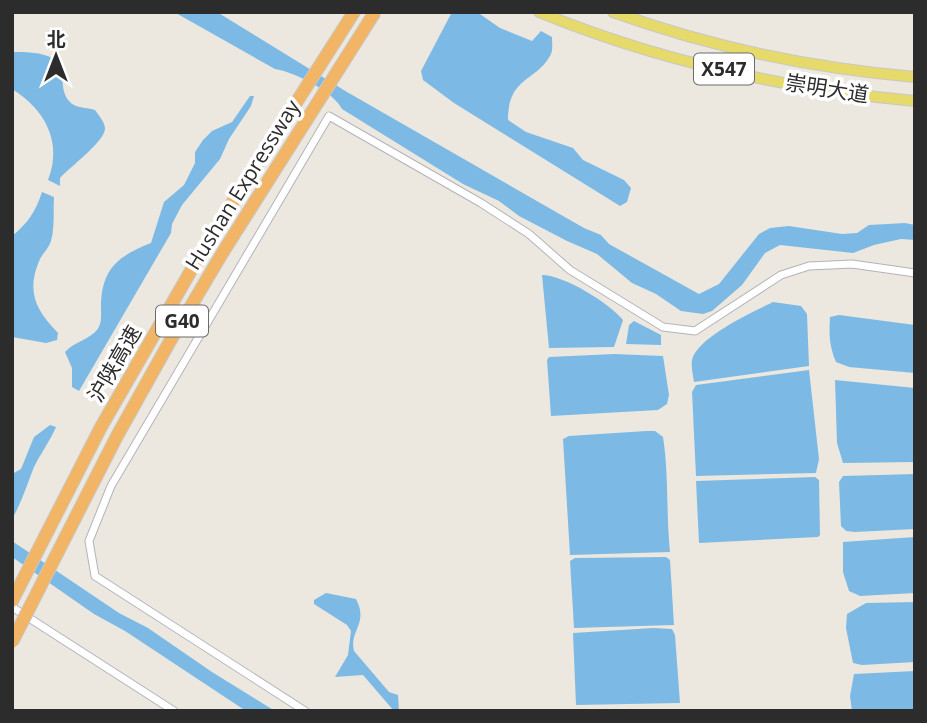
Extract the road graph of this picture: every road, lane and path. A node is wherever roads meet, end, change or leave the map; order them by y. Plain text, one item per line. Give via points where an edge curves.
1 (354, 12) edge
2 (375, 12) edge
3 (539, 12) edge
4 (613, 12) edge
5 (915, 77) edge
6 (915, 101) edge
7 (915, 273) edge
8 (12, 601) edge
9 (12, 607) edge
10 (12, 642) edge
11 (174, 711) edge
12 (305, 711) edge

1 - 8 highway, 沪陕高速 / G40 via 201,253 101,427
2 - 10 highway, Hushan Expressway / G40, bridge via 222,251 117,436
3 - 6 main road, 崇明大道 / X547 via 637,48 688,61 772,80
4 - 5 main road, 崇明大道 / X547 via 778,58
7 - 12 street via 852,264 809,266 781,275 695,331 663,327 570,270 529,234 481,203 329,116 111,486 89,541 95,576
9 - 11 street

